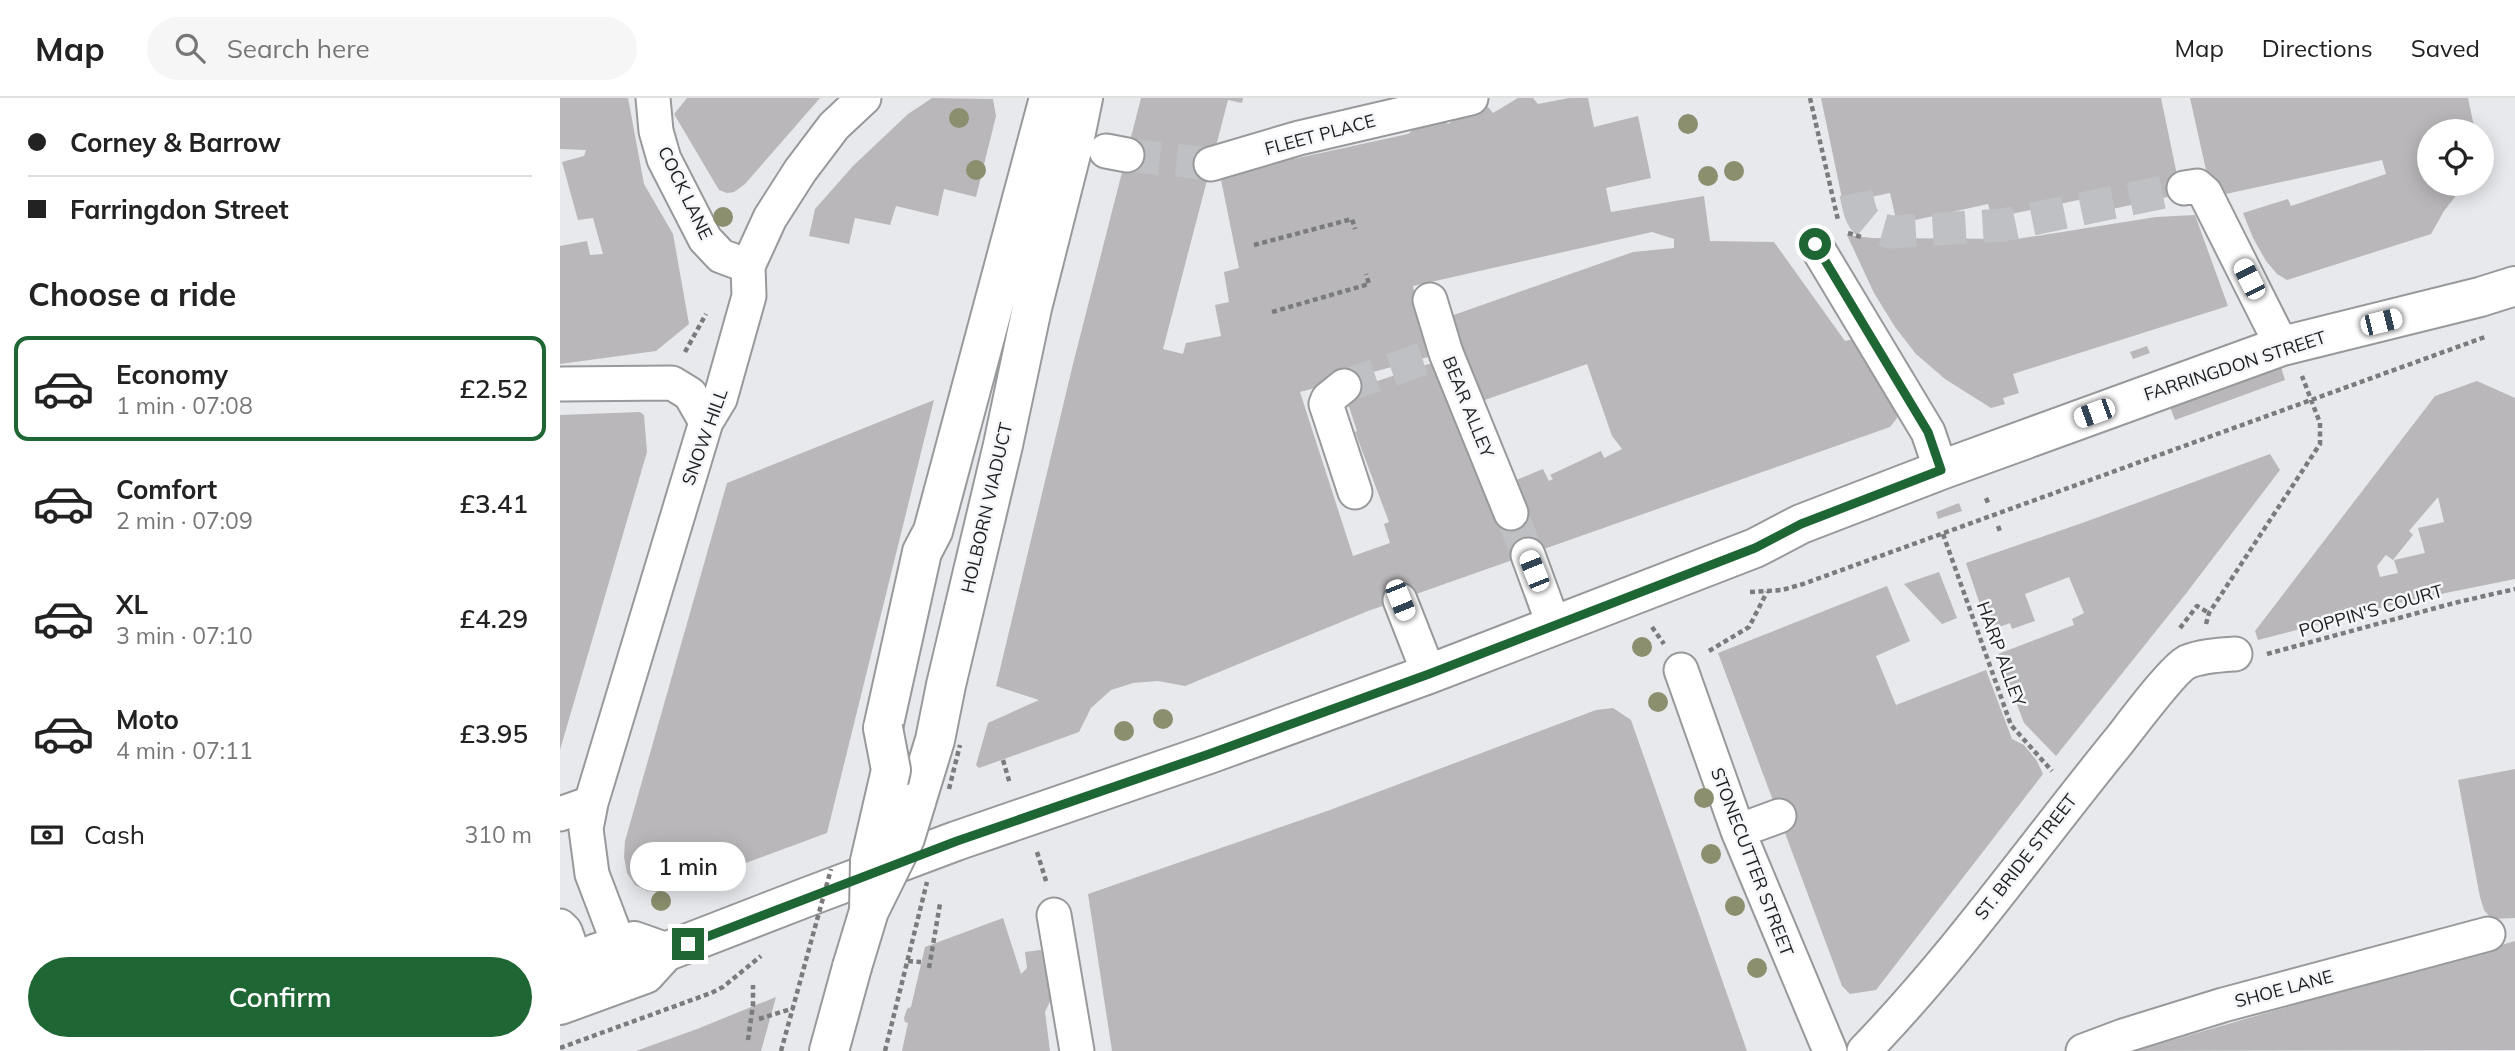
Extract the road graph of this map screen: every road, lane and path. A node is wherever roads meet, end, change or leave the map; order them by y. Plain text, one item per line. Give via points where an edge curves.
1 (653, 98) edge
2 (863, 98) edge
3 (1049, 98) edge
4 (1083, 98) edge
5 (1471, 98) edge
6 (1810, 98) edge
7 (1211, 163) tunnel mouth
8 (2184, 188) tunnel mouth
9 (1355, 229) dead end
10 (1861, 237) dead end
11 (1815, 244) dead end
12 (1254, 245) dead end
13 (748, 266) junction
14 (1366, 274) dead end
15 (2515, 286) edge
16 (1430, 300) dead end
17 (708, 310) dead end
18 (1272, 312) dead end
19 (2489, 335) dead end
20 (2282, 346) junction
21 (681, 360) dead end
22 (560, 384) edge
23 (1343, 386) tunnel mouth
24 (2308, 390) dead end
25 (2311, 401) junction
26 (706, 422) junction
27 (1941, 470) junction
28 (1355, 492) dead end
29 (1986, 498) dead end
30 (1989, 505) dead end
31 (1511, 513) tunnel mouth
32 (1998, 526) dead end
33 (1943, 534) junction
34 (2001, 534) dead end
35 (1528, 555) tunnel mouth
36 (2515, 589) edge
37 (1752, 592) dead end
38 (1767, 592) junction
39 (1400, 600) dead end
40 (1554, 626) junction
41 (2235, 654) joint
42 (2186, 662) junction
43 (1681, 670) joint
44 (1429, 674) junction
45 (920, 736) junction
46 (1003, 760) dead end
47 (2052, 771) dead end
48 (1015, 794) dead end
49 (946, 802) dead end
50 (591, 803) junction
51 (560, 814) edge
52 (1779, 816) dead end
53 (1738, 831) junction
54 (831, 866) dead end
55 (927, 881) dead end
56 (940, 904) dead end
57 (869, 911) junction
58 (1054, 915) dead end
59 (2488, 934) dead end
60 (619, 945) junction
61 (768, 950) dead end
62 (665, 952) junction
63 (908, 961) junction
64 (921, 962) dead end
65 (573, 968) edge
66 (929, 968) dead end
67 (753, 985) dead end
68 (794, 1009) junction
69 (759, 1019) dead end
70 (748, 1040) dead end
71 (560, 1048) edge
72 (781, 1051) edge
73 (829, 1051) edge
74 (885, 1051) edge
75 (1077, 1051) edge
76 (1830, 1051) edge
77 (1864, 1051) edge
78 (2083, 1051) edge

1 - 13 street, COCK LANE via 664,159 705,239 721,256
2 - 13 street, SNOW HILL via 800,170 770,218
3 - 45 main road via 933,531 922,552
4 - 45 main road, HOLBORN VIADUCT via 946,685
5 - 7 street, FLEET PLACE
6 - 10 path via 1840,230
8 - 20 street via 2197,186 2205,193
9 - 12 path via 1352,219
11 - 27 street via 1928,432
13 - 26 street, SNOW HILL via 749,296 720,399
14 - 18 path via 1369,284
15 - 20 main road, FARRINGDON STREET
16 - 31 street, BEAR ALLEY via 1441,354
17 - 21 path
19 - 25 path
20 - 27 main road, FARRINGDON STREET
22 - 26 street via 672,383 690,394
23 - 28 street via 1326,404
24 - 25 path
25 - 33 path
25 - 42 path via 2320,423 2320,444 2209,613
26 - 50 street, SNOW HILL
27 - 40 main road, FARRINGDON STREET
29 - 30 path
32 - 34 path
33 - 38 path
33 - 47 path, HARP ALLEY via 2011,725
35 - 40 street
36 - 41 path, POPPIN'S COURT via 2270,654
37 - 38 path
38 - 43 path via 1749,627
39 - 44 street
40 - 44 main road, FARRINGDON STREET
41 - 42 street
42 - 77 street, ST. BRIDE STREET via 1899,1015
43 - 53 street, STONECUTTER STREET
44 - 62 main road, FARRINGDON STREET via 957,841
45 - 49 path, bridge
45 - 57 main road, HOLBORN VIADUCT, bridge via 905,838
45 - 57 main road, HOLBORN VIADUCT, bridge via 891,770 870,861
46 - 48 path
50 - 51 street
50 - 60 street, SNOW HILL via 586,829 592,874
52 - 53 street
53 - 76 street, STONECUTTER STREET
54 - 68 path, bridge
55 - 63 path, bridge
56 - 66 path
57 - 73 main road, HOLBORN VIADUCT, bridge
58 - 75 street
59 - 78 street, SHOE LANE via 2222,1005
60 - 62 main road, FARRINGDON STREET via 634,941
60 - 65 main road, FARRINGDON STREET
61 - 71 path via 711,993
62 - 65 main road, FARRINGDON STREET via 645,974
63 - 64 path
63 - 74 path, bridge
67 - 70 path
68 - 69 path, bridge
68 - 72 path, bridge

